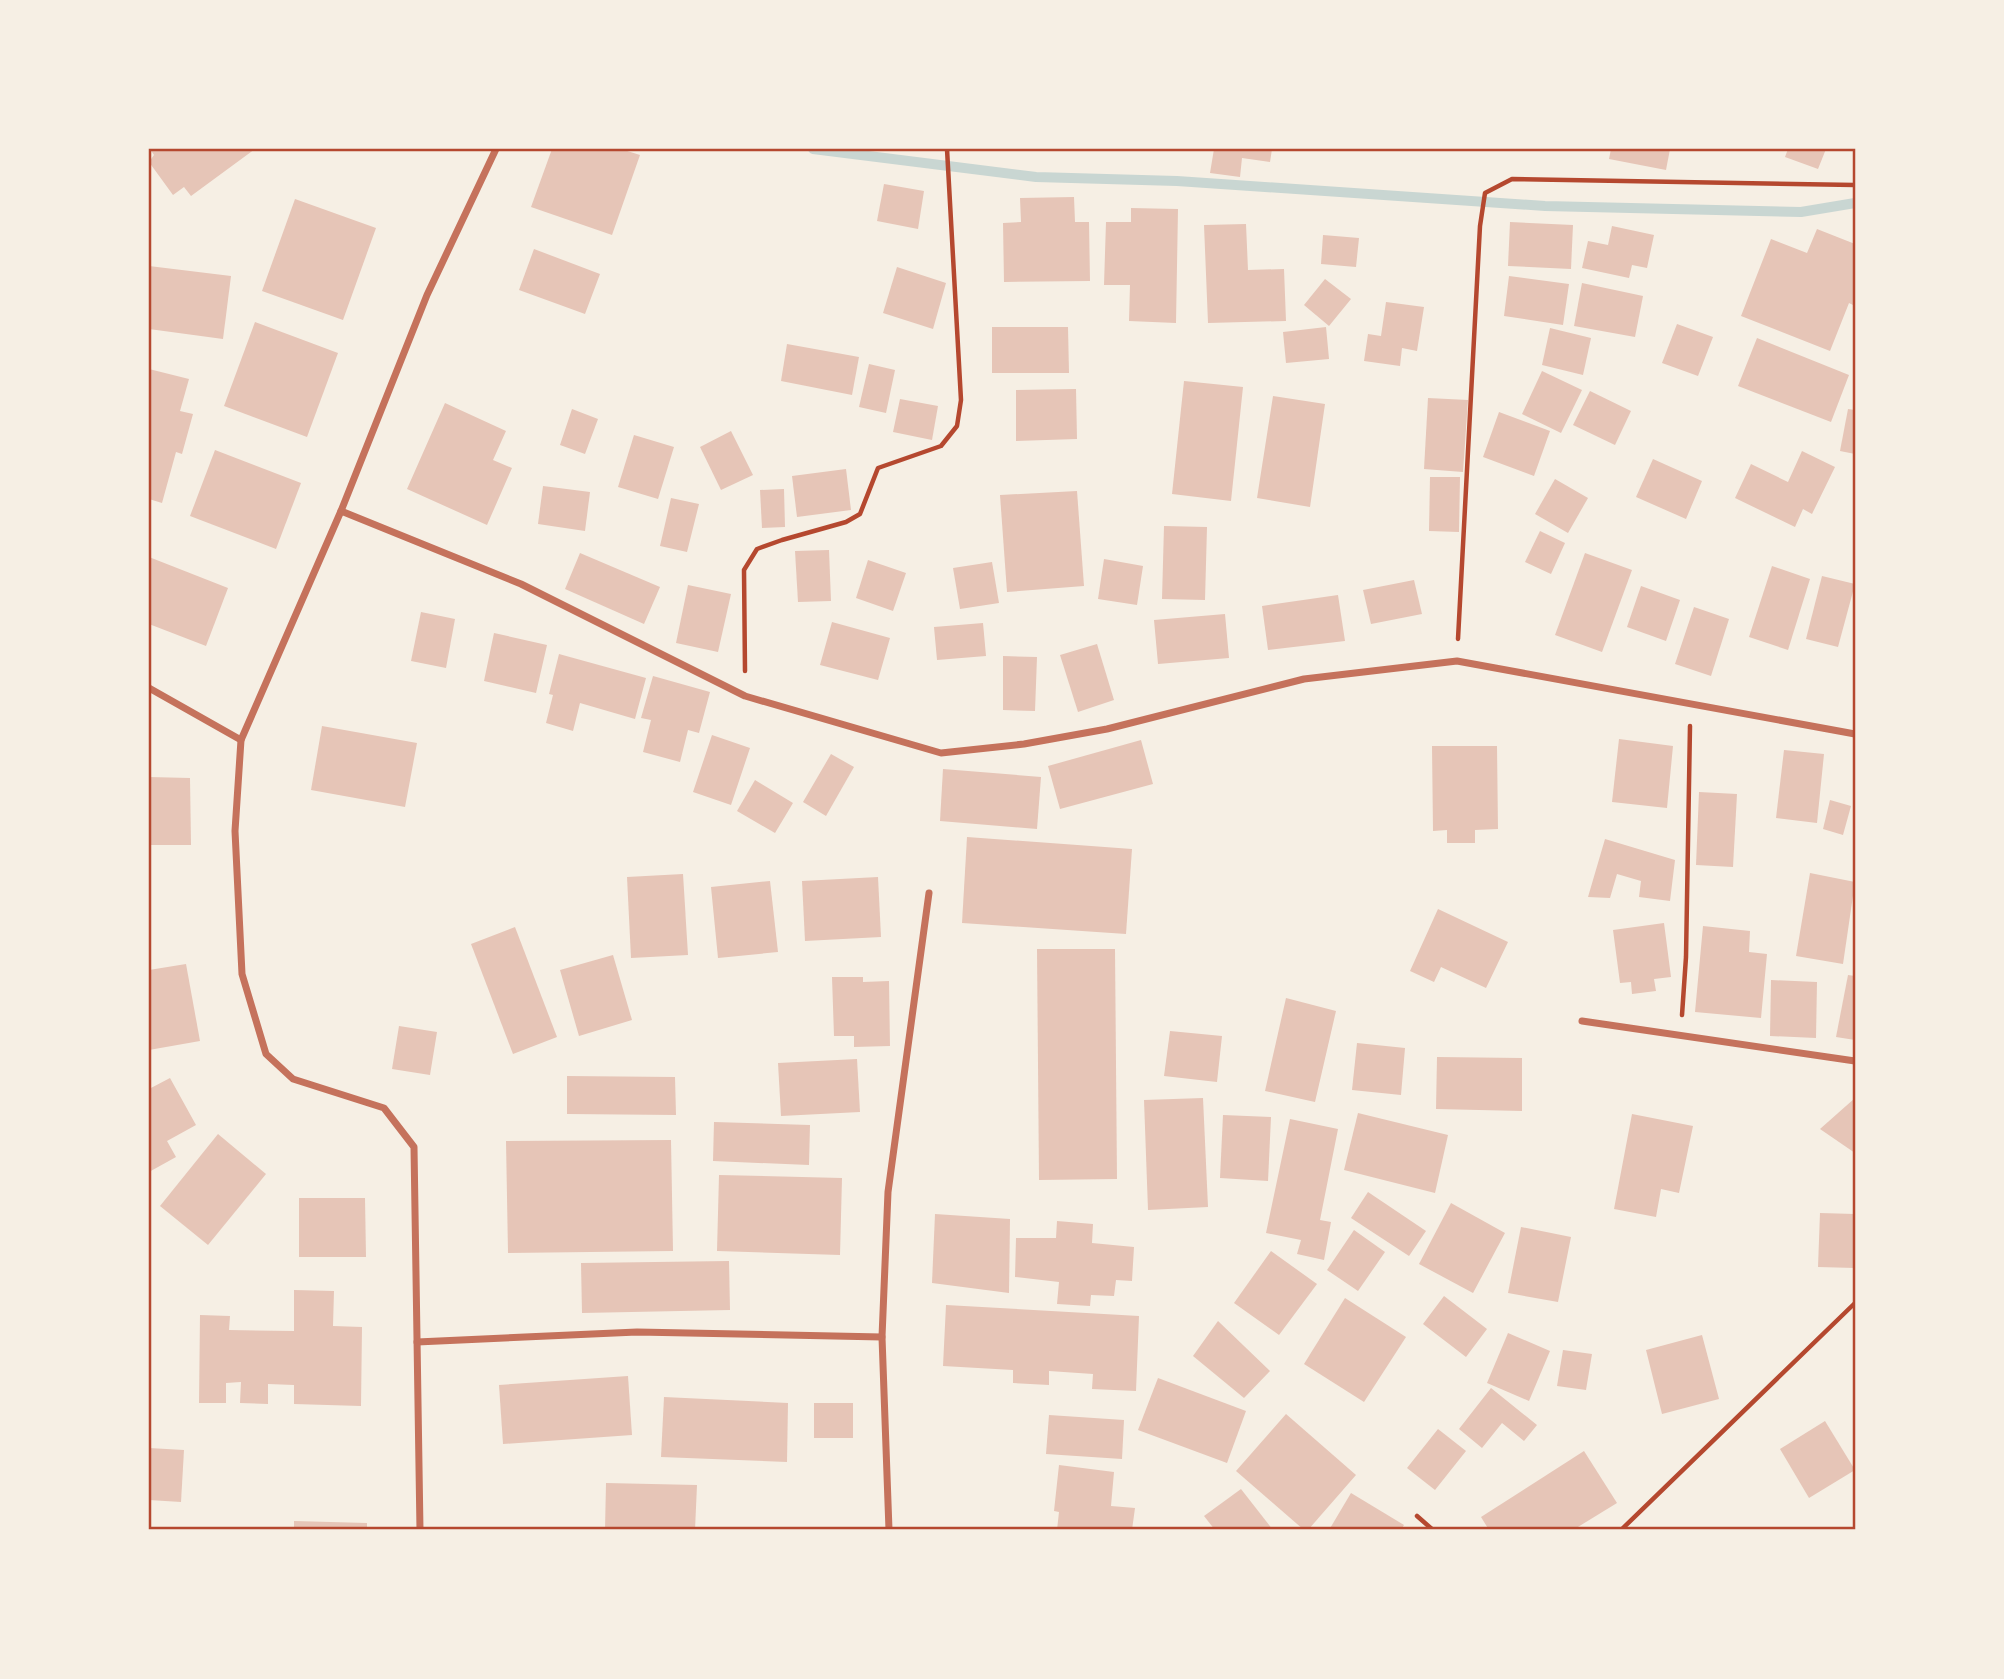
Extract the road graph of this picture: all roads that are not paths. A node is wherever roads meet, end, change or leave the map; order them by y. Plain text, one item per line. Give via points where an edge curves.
1 (496, 149) edge
2 (341, 511) junction
3 (149, 688) edge
4 (1855, 734) edge
5 (241, 740) junction
6 (929, 893) dead end
7 (1582, 1021) dead end
8 (1855, 1061) edge
9 (882, 1337) junction
10 (418, 1342) junction
11 (420, 1530) edge
12 (889, 1530) edge

1 - 2 street via 427,295
2 - 4 street via 521,584 746,696 941,753 1107,729 1304,679 1457,661
2 - 5 street
3 - 5 street
5 - 10 street via 235,831 242,974 266,1054 293,1079 384,1108 414,1147
6 - 9 street via 888,1192
7 - 8 street
9 - 10 street via 637,1332
9 - 12 street
10 - 11 street

